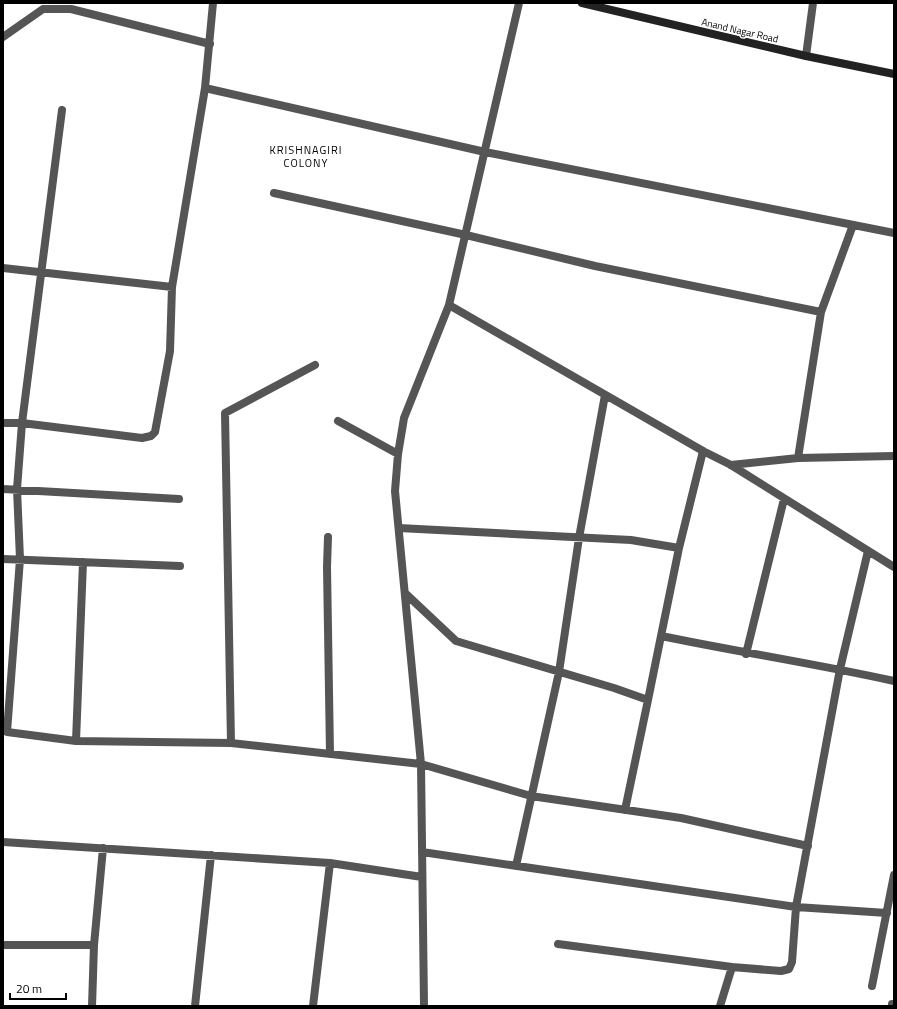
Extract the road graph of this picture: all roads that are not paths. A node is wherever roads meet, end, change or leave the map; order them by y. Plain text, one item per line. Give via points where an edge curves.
1 (213, 3) edge
2 (520, 3) edge
3 (582, 3) edge
4 (813, 3) edge
5 (3, 37) edge
6 (210, 44) junction
7 (806, 56) junction
8 (894, 74) edge
9 (204, 88) junction
10 (62, 110) dead end
11 (485, 152) junction
12 (274, 193) dead end
13 (853, 225) junction
14 (894, 233) edge
15 (466, 235) junction
16 (3, 268) edge
17 (43, 272) junction
18 (172, 287) junction
19 (449, 305) junction
20 (821, 312) junction
21 (315, 365) dead end
22 (606, 395) junction
23 (338, 421) dead end
24 (3, 423) edge
25 (22, 423) junction
26 (703, 451) junction
27 (398, 454) junction
28 (894, 456) edge
29 (798, 458) junction
30 (731, 465) junction
31 (3, 489) edge
32 (17, 489) junction
33 (179, 499) dead end
34 (784, 499) junction
35 (399, 528) junction
36 (328, 537) dead end
37 (579, 538) junction
38 (679, 548) junction
39 (868, 551) junction
40 (3, 559) edge
41 (20, 559) junction
42 (83, 562) junction
43 (180, 566) dead end
44 (894, 567) edge
45 (406, 594) junction
46 (661, 636) junction
47 (746, 654) junction
48 (840, 669) junction
49 (558, 672) junction
50 (894, 681) edge
51 (648, 700) junction
52 (5, 732) edge
53 (76, 741) junction
54 (231, 743) junction
55 (330, 754) junction
56 (421, 764) junction
57 (531, 796) junction
58 (625, 810) junction
59 (3, 842) edge
60 (808, 846) junction
61 (102, 848) junction
62 (422, 852) junction
63 (211, 855) junction
64 (330, 863) junction
65 (516, 866) junction
66 (894, 876) edge
67 (422, 877) junction
68 (796, 907) junction
69 (887, 913) junction
70 (558, 944) dead end
71 (3, 945) edge
72 (94, 945) junction
73 (732, 967) junction
74 (872, 986) dead end
75 (92, 1006) edge
76 (195, 1006) edge
77 (313, 1006) edge
78 (424, 1006) edge
79 (720, 1006) edge

1 - 6 street
2 - 11 street
3 - 7 street, Anand Nagar Road
4 - 7 street
5 - 6 street via 43,9 71,9
6 - 9 street
7 - 8 street, Anand Nagar Road
9 - 11 street
9 - 18 street
10 - 17 street
11 - 13 street
11 - 15 street
12 - 15 street
13 - 14 street
13 - 20 street
15 - 19 street
15 - 20 street via 595,266
16 - 17 street
17 - 18 street
17 - 25 street
18 - 25 street via 170,350 156,432 142,438
19 - 22 street
19 - 27 street via 404,418
20 - 29 street
21 - 54 street via 225,413
22 - 26 street
22 - 37 street
23 - 27 street
24 - 25 street
25 - 32 street
26 - 30 street
26 - 38 street
27 - 35 street via 395,491
28 - 29 street
29 - 30 street
30 - 34 street
31 - 32 street
32 - 33 street
32 - 41 street
34 - 39 street
34 - 47 street
35 - 37 street
35 - 45 street
36 - 55 street
37 - 38 street via 631,540
37 - 49 street
38 - 46 street
39 - 44 street
39 - 48 street
40 - 41 street
41 - 42 street
41 - 52 street
42 - 43 street
42 - 53 street
45 - 49 street via 456,642
45 - 56 street
46 - 47 street
46 - 51 street
47 - 48 street
48 - 50 street
48 - 60 street
49 - 51 street
49 - 57 street
51 - 58 street
52 - 53 street
53 - 54 street
54 - 55 street
55 - 56 street
56 - 57 street
56 - 62 street
57 - 58 street
57 - 65 street
58 - 60 street via 681,818
59 - 61 street
60 - 68 street
61 - 63 street
61 - 72 street
62 - 65 street
62 - 67 street
63 - 64 street
63 - 76 street
64 - 67 street
64 - 77 street
65 - 68 street
66 - 69 street
67 - 78 street
68 - 69 street
68 - 73 street via 792,962 789,969 781,971
69 - 74 street
70 - 73 street
71 - 72 street
72 - 75 street
73 - 79 street

